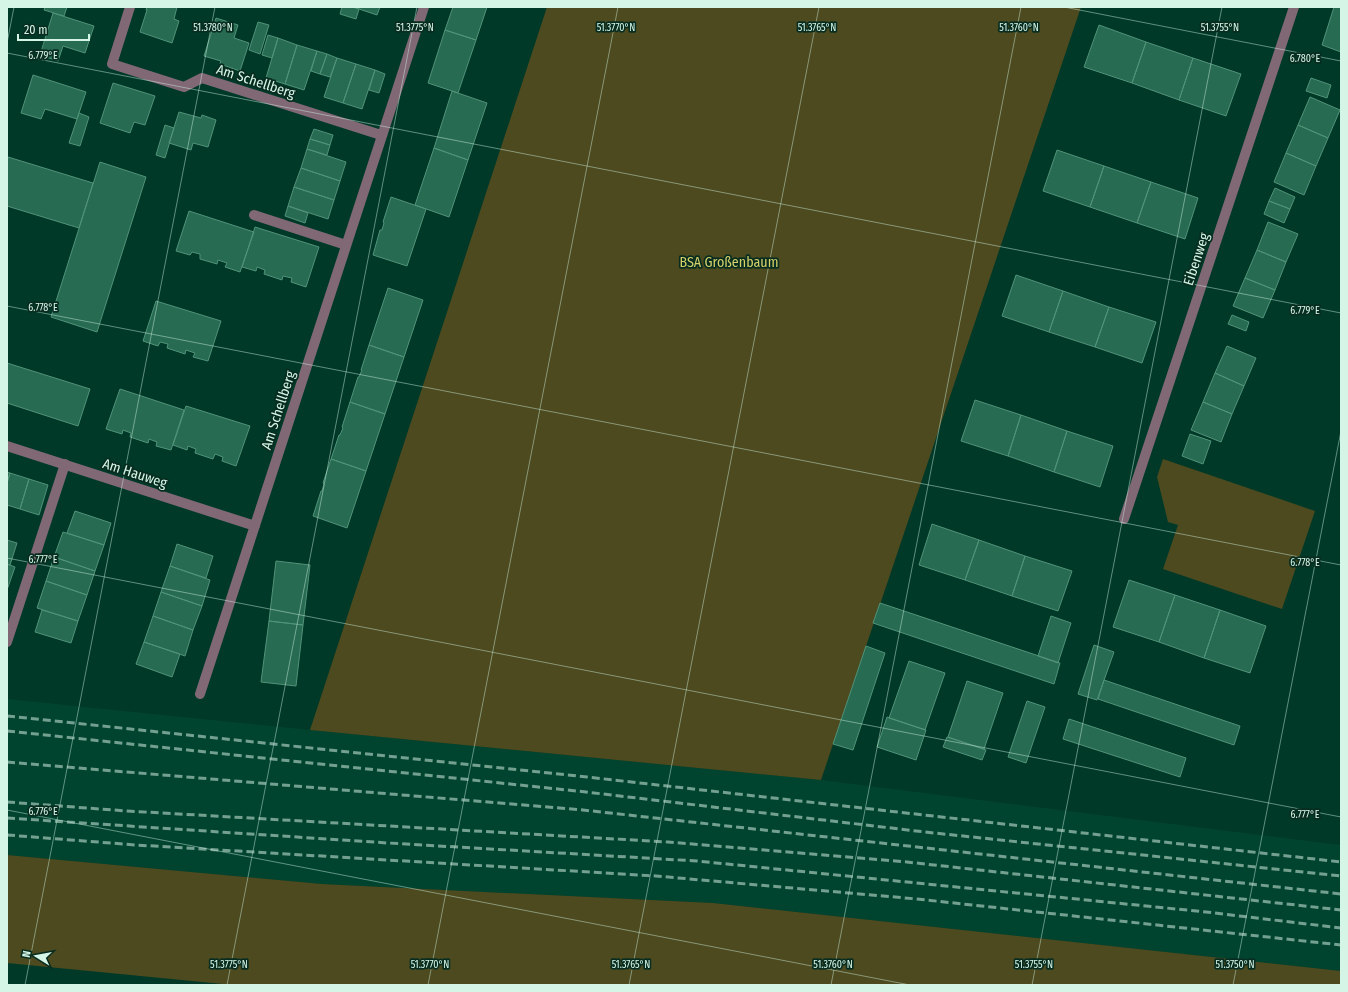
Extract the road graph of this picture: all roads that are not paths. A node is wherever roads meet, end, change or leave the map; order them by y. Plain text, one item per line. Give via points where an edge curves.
1 (130, 7) edge
2 (424, 7) edge
3 (1294, 7) edge
4 (381, 135) junction
5 (254, 215) dead end
6 (346, 245) junction
7 (7, 446) edge
8 (65, 464) junction
9 (1124, 519) dead end
10 (255, 526) junction
11 (7, 642) edge
12 (200, 694) dead end

1 - 4 street, Am Schellberg via 112,64 184,87 202,78
2 - 4 street, Am Schellberg
3 - 9 street, Eibenweg
4 - 6 street, Am Schellberg
5 - 6 street
6 - 10 street, Am Schellberg
7 - 8 street, Am Hauweg
8 - 10 street, Am Hauweg
8 - 11 street
10 - 12 street, Am Schellberg

